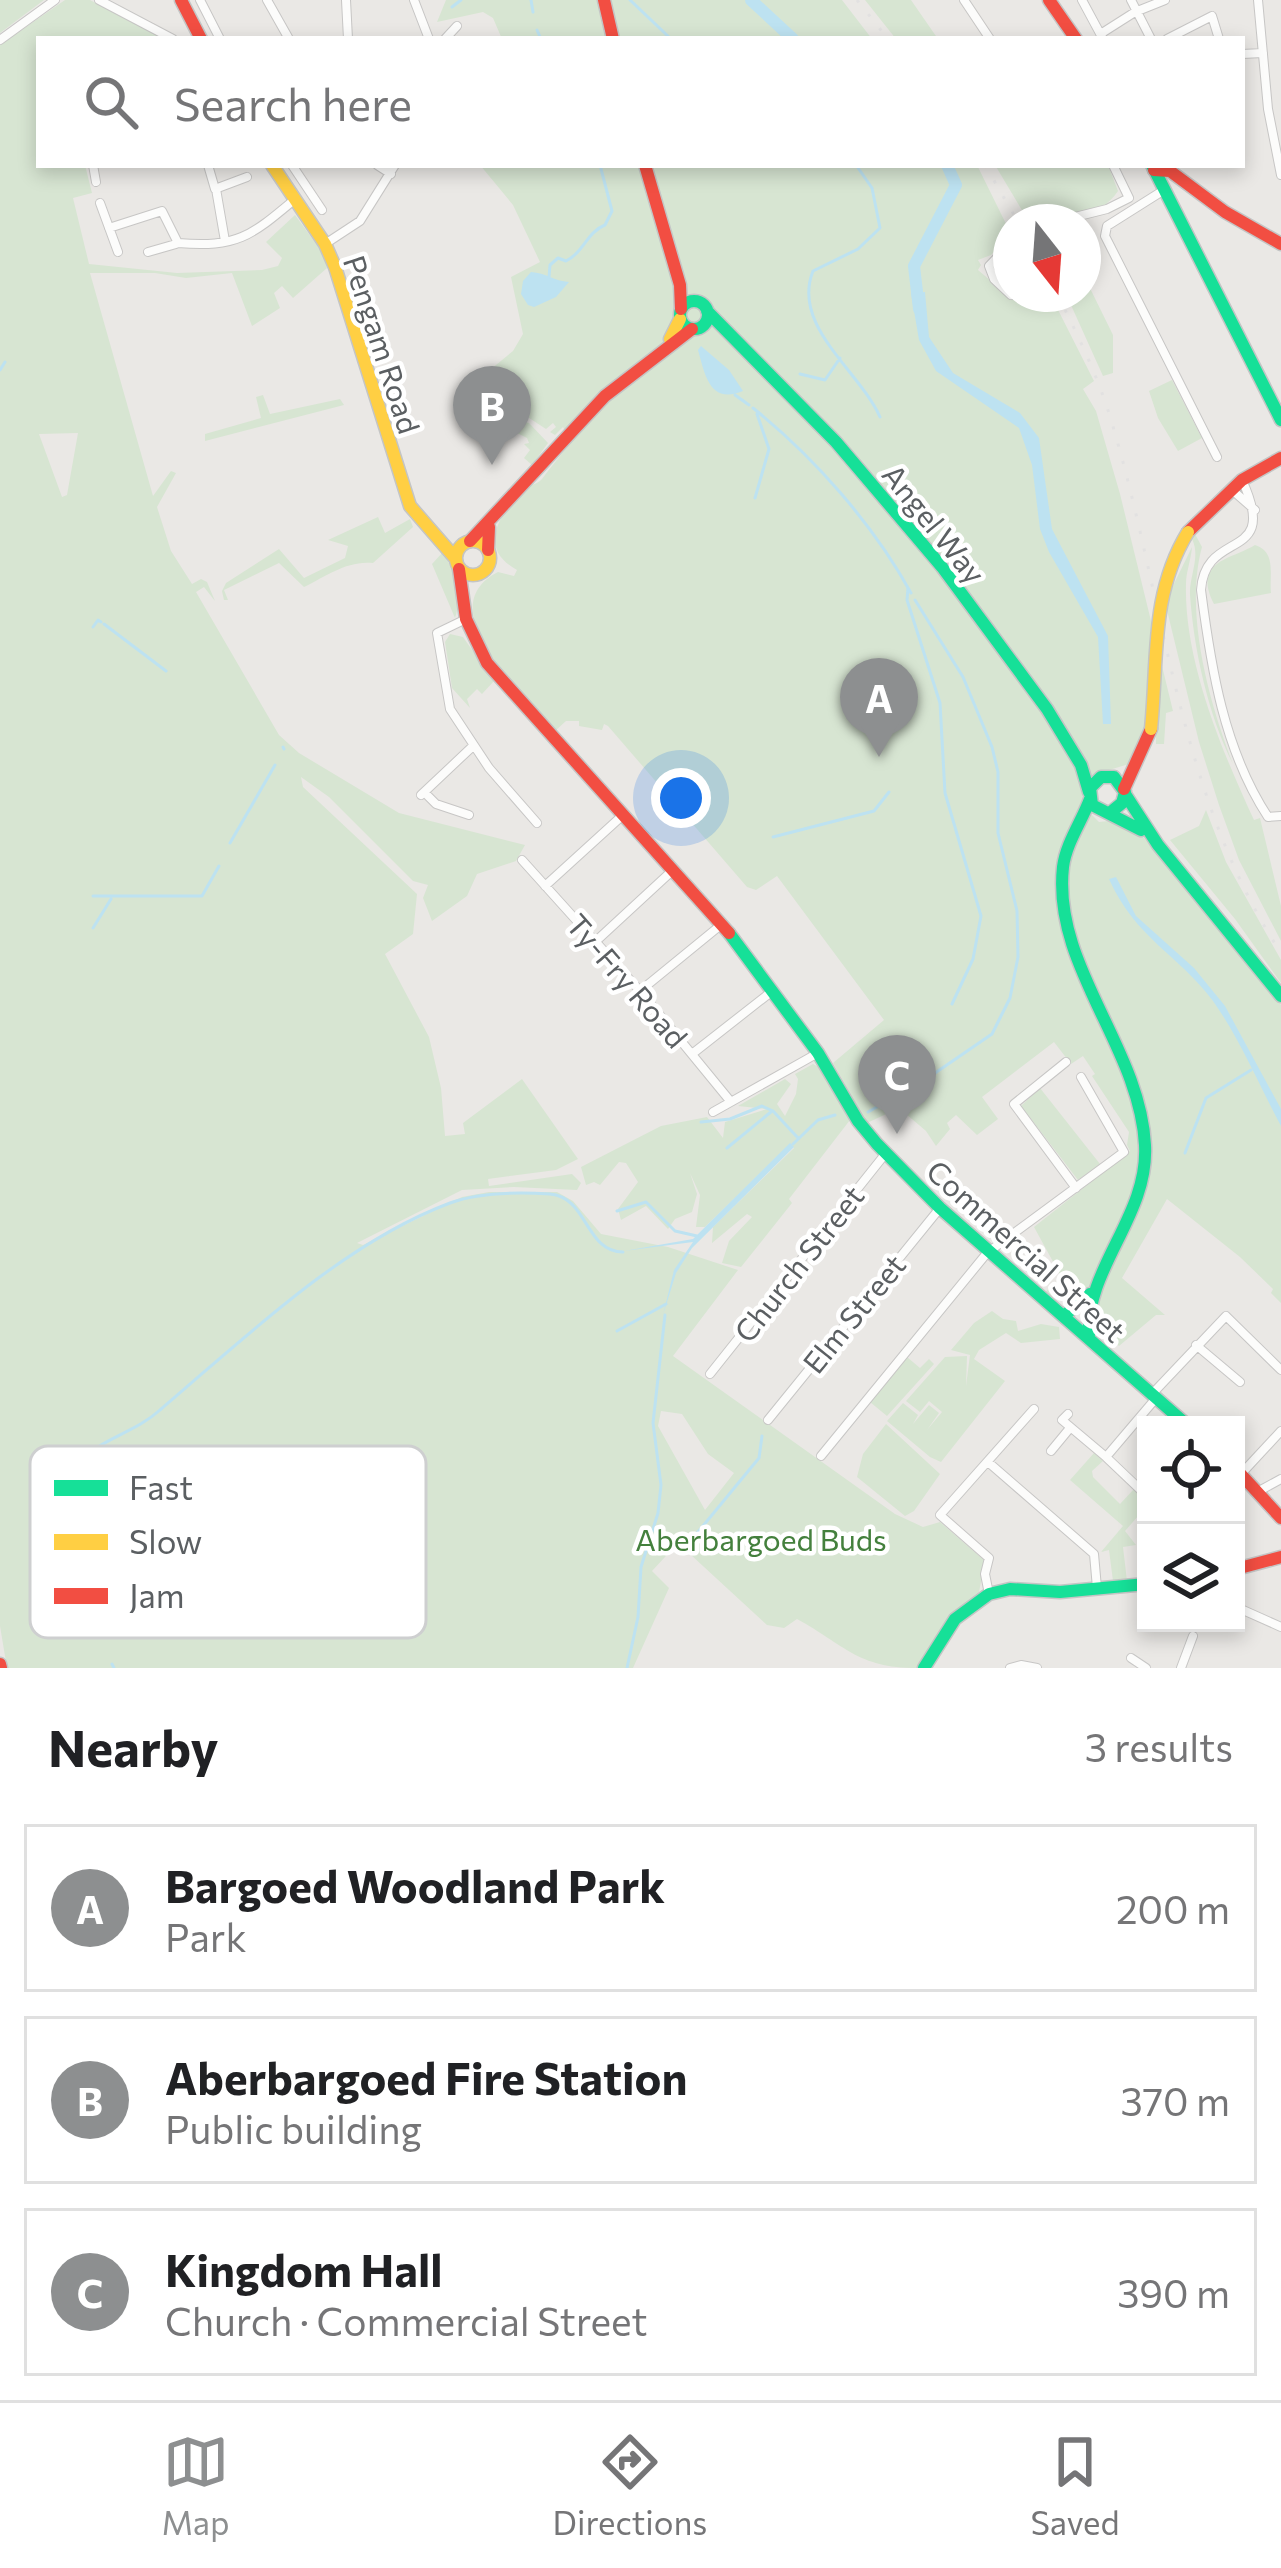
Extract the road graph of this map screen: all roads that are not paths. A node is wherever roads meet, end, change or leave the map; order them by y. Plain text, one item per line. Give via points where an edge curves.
1 (55, 0) edge
2 (100, 0) edge
3 (181, 0) edge
4 (200, 0) edge
5 (267, 0) edge
6 (346, 0) edge
7 (414, 0) edge
8 (604, 0) edge
9 (964, 0) edge
10 (1049, 0) edge
11 (1082, 0) edge
12 (1131, 0) edge
13 (1165, 0) edge
14 (1258, 0) edge
15 (1136, 12) junction
16 (457, 26) dead end
17 (167, 36) edge
18 (199, 36) edge
19 (218, 36) edge
20 (287, 36) edge
21 (348, 36) edge
22 (428, 36) edge
23 (448, 36) edge
24 (612, 36) edge
25 (988, 36) edge
26 (1074, 36) edge
27 (1102, 36) edge
28 (1149, 36) edge
29 (1173, 36) edge
30 (1219, 36) edge
31 (0, 40) edge
32 (1263, 53) junction
33 (1245, 54) edge
34 (94, 168) edge
35 (209, 168) edge
36 (274, 168) edge
37 (294, 168) edge
38 (646, 168) edge
39 (1114, 168) edge
40 (1153, 168) edge
41 (1157, 168) edge
42 (393, 170) edge
43 (1281, 176) edge
44 (247, 177) dead end
45 (97, 182) dead end
46 (1180, 182) junction
47 (215, 189) junction
48 (1164, 190) junction
49 (295, 199) junction
50 (100, 203) dead end
51 (322, 210) dead end
52 (1101, 211) edge
53 (110, 228) junction
54 (224, 241) junction
55 (178, 243) junction
56 (325, 244) junction
57 (1281, 244) edge
58 (118, 252) dead end
59 (148, 252) dead end
60 (689, 317) junction
61 (725, 334) junction
62 (1281, 420) edge
63 (1217, 457) dead end
64 (1281, 458) edge
65 (1236, 484) junction
66 (489, 526) junction
67 (440, 541) junction
68 (466, 543) junction
69 (488, 550) junction
70 (458, 564) junction
71 (479, 574) junction
72 (466, 594) junction
73 (466, 619) junction
74 (473, 746) junction
75 (1081, 765) junction
76 (1133, 768) junction
77 (1107, 777) junction
78 (1124, 792) junction
79 (1089, 796) junction
80 (1107, 812) junction
81 (622, 814) junction
82 (470, 815) dead end
83 (1281, 816) edge
84 (1081, 822) junction
85 (537, 823) dead end
86 (1158, 845) junction
87 (522, 860) dead end
88 (673, 870) junction
89 (544, 886) junction
90 (722, 924) junction
91 (596, 942) junction
92 (640, 991) junction
93 (773, 991) junction
94 (1281, 996) edge
95 (818, 1053) junction
96 (692, 1054) junction
97 (1066, 1062) dead end
98 (1081, 1077) dead end
99 (731, 1102) junction
100 (713, 1112) dead end
101 (886, 1153) junction
102 (1076, 1188) junction
103 (940, 1208) junction
104 (990, 1251) junction
105 (1088, 1301) junction
106 (1069, 1318) junction
107 (1089, 1335) junction
108 (1196, 1345) junction
109 (1281, 1370) edge
110 (710, 1374) dead end
111 (1240, 1382) dead end
112 (1155, 1395) junction
113 (1034, 1409) dead end
114 (1068, 1414) dead end
115 (1177, 1416) edge
116 (768, 1420) dead end
117 (1070, 1428) junction
118 (1281, 1431) edge
119 (1051, 1451) dead end
120 (821, 1456) dead end
121 (1106, 1457) junction
122 (988, 1462) junction
123 (1245, 1466) edge
124 (1245, 1478) edge
125 (1281, 1479) edge
126 (1137, 1487) edge
127 (1259, 1491) junction
128 (1281, 1518) edge
129 (1281, 1556) edge
130 (1245, 1566) edge
131 (1137, 1585) edge
132 (1096, 1588) junction
133 (989, 1594) junction
134 (1245, 1611) edge
135 (1281, 1627) edge
136 (1194, 1642) dead end
137 (1131, 1658) dead end
138 (924, 1668) edge
139 (1010, 1668) edge
140 (1037, 1668) edge
141 (1146, 1668) edge
142 (1181, 1668) edge

1 - 31 street
2 - 17 street
3 - 18 main road
4 - 19 street
5 - 20 street
6 - 21 street
7 - 22 street
8 - 24 main road
9 - 25 street
10 - 26 main road
11 - 27 street
12 - 15 street
13 - 15 street
14 - 32 street
15 - 27 street
15 - 28 street
16 - 23 street
29 - 30 street via 1212,16
32 - 33 street
32 - 43 street
34 - 45 street
35 - 47 street
36 - 49 main road, Pengam Road
37 - 51 street
38 - 60 main road
39 - 52 street via 1129,198
40 - 48 main road
41 - 46 main road
42 - 56 street via 360,221
44 - 47 street
46 - 48 main road
46 - 57 main road
47 - 54 street
48 - 62 main road
48 - 63 street via 1107,226 1105,236
49 - 54 street via 253,234
49 - 56 main road, Pengam Road
50 - 53 street
53 - 55 street via 162,211
53 - 58 street
54 - 55 street
55 - 59 street
56 - 67 main road, Pengam Road via 410,506
60 - 61 main road, Angel Way
60 - 61 main road, Angel Way via 707,310
60 - 66 main road via 558,444
61 - 75 main road, Angel Way via 906,523 1021,671
64 - 65 main road
65 - 76 main road, bridge via 1168,562 1154,619 1151,729
65 - 83 street via 1259,522 1247,544 1212,559 1201,590 1235,751 1268,817
66 - 68 main road
66 - 69 main road
67 - 68 main road
67 - 70 main road, Pengam Road
68 - 69 main road
68 - 70 main road
69 - 71 main road
70 - 71 main road
70 - 72 main road, Pengam Road
71 - 72 main road
72 - 73 main road, Pengam Road
73 - 74 street via 436,633 449,709
73 - 81 main road, Pengam Road via 487,664
74 - 82 street via 423,793
74 - 85 street
75 - 77 main road, Angel Way
75 - 79 main road, Angel Way
76 - 77 main road
76 - 78 main road
77 - 78 main road, Angel Way
77 - 79 main road
78 - 80 main road
78 - 86 main road, Angel Way
79 - 80 main road
79 - 84 main road
80 - 84 main road
80 - 86 main road
81 - 88 main road, Pengam Road
81 - 89 street
84 - 105 main road via 1066,853 1063,905 1136,1088 1144,1141 1129,1220
86 - 94 main road
87 - 89 street, Ty-Fry Road
88 - 90 main road, Commercial Street
88 - 91 street
89 - 91 street, Ty-Fry Road
90 - 92 street
90 - 93 main road, Commercial Street
91 - 92 street, Ty-Fry Road
92 - 96 street, Ty-Fry Road
93 - 95 main road, Commercial Street
93 - 96 street
95 - 99 street
95 - 101 main road, Commercial Street
96 - 99 street, Ty-Fry Road
97 - 102 street via 1015,1104
98 - 102 street via 1124,1151
99 - 100 street
101 - 103 main road, Commercial Street
101 - 110 street, Church Street
102 - 104 street
103 - 104 main road, Commercial Street
103 - 116 street, Elm Street
104 - 106 main road, Commercial Street
104 - 120 street
105 - 106 main road
105 - 107 main road
106 - 107 main road, Commercial Street
107 - 112 main road, Commercial Street
108 - 109 street via 1226,1316
108 - 111 street
108 - 112 street
112 - 115 main road, Commercial Street
112 - 121 street
113 - 122 street
114 - 117 street via 1062,1420
117 - 119 street
117 - 121 street
118 - 123 street
121 - 126 street
122 - 132 street via 1094,1554
122 - 133 street via 940,1515 989,1558
124 - 127 main road
125 - 127 street
127 - 128 main road
129 - 130 main road
131 - 132 main road
132 - 133 main road
133 - 138 main road via 952,1622
134 - 135 street
136 - 142 street
137 - 141 street
139 - 140 street

